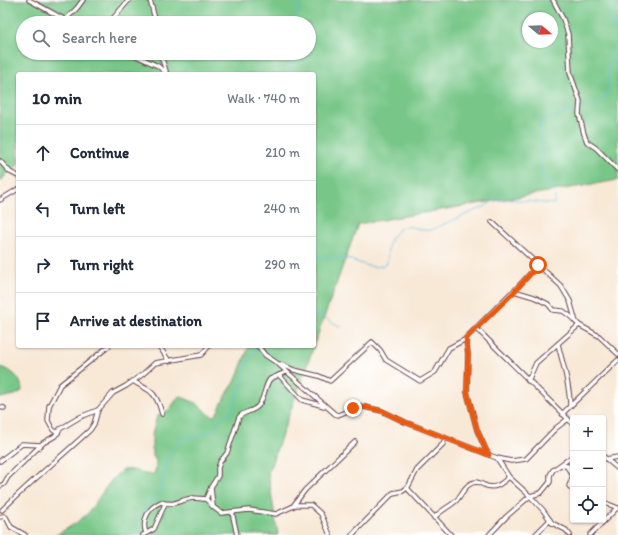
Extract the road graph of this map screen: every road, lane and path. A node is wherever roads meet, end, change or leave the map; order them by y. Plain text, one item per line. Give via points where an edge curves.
1 (29, 0) edge
2 (83, 0) edge
3 (129, 0) edge
4 (150, 0) edge
5 (553, 0) edge
6 (58, 16) edge
7 (69, 16) edge
8 (115, 16) edge
9 (154, 16) edge
10 (145, 60) edge
11 (162, 60) edge
12 (166, 72) edge
13 (167, 72) edge
14 (0, 161) edge
15 (618, 170) edge
16 (16, 175) edge
17 (16, 190) edge
18 (0, 200) edge
19 (492, 222) dead end
20 (538, 265) junction
21 (514, 292) junction
22 (578, 324) junction
23 (476, 328) junction
24 (466, 339) junction
25 (558, 344) junction
26 (106, 348) edge
27 (160, 348) edge
28 (207, 348) edge
29 (260, 348) edge
30 (618, 354) edge
31 (618, 360) edge
32 (169, 361) junction
33 (277, 363) junction
34 (286, 372) junction
35 (279, 375) junction
36 (133, 381) junction
37 (528, 381) junction
38 (325, 406) junction
39 (570, 406) junction
40 (98, 410) junction
41 (162, 414) dead end
42 (562, 414) junction
43 (568, 419) joint
44 (58, 433) junction
45 (445, 438) junction
46 (354, 442) dead end
47 (41, 445) junction
48 (489, 455) junction
49 (497, 458) junction
50 (570, 458) edge
51 (606, 458) edge
52 (618, 458) edge
53 (606, 460) edge
54 (0, 461) edge
55 (560, 465) junction
56 (567, 467) joint
57 (618, 469) edge
58 (509, 477) junction
59 (0, 486) edge
60 (210, 487) junction
61 (570, 487) edge
62 (407, 488) junction
63 (530, 496) junction
64 (206, 499) junction
65 (606, 503) edge
66 (166, 504) junction
67 (292, 506) junction
68 (213, 507) junction
69 (618, 508) edge
70 (1, 510) edge
71 (232, 512) junction
72 (0, 517) edge
73 (434, 518) junction
74 (550, 520) junction
75 (145, 534) edge
76 (25, 535) edge
77 (237, 535) edge
78 (330, 535) edge
79 (352, 535) edge
80 (451, 535) edge
81 (489, 535) edge
82 (535, 535) edge
83 (570, 535) edge
84 (590, 535) edge

1 - 6 street
2 - 7 street
3 - 8 street
4 - 9 street
5 - 15 street via 568,34 570,73 580,101 579,114 587,142
10 - 12 street
11 - 13 street
14 - 16 street
17 - 18 street
19 - 20 street
20 - 21 street
20 - 22 street via 564,290
21 - 22 street via 534,297 554,310 563,311
21 - 23 street
22 - 25 street
22 - 30 street via 599,336
23 - 24 street
23 - 37 street
24 - 33 street via 448,348 436,372 420,381 386,360 372,342 330,381
24 - 48 street via 467,392 477,430
25 - 37 street via 536,363
25 - 39 street via 565,367
26 - 44 street via 60,385 49,406 48,421
27 - 32 street
28 - 32 street via 201,355
29 - 33 street
31 - 39 street
32 - 36 street via 155,363
33 - 34 street
34 - 35 street
34 - 38 street
35 - 38 street via 302,400
35 - 60 street via 270,379 258,406 239,417 227,453 220,462 218,476
36 - 40 street via 113,393
36 - 41 street via 151,392
37 - 42 street
38 - 45 street via 336,415 360,406 382,411
39 - 42 street
40 - 44 street via 80,417 60,429
40 - 70 street via 90,430
42 - 43 street
43 - 49 street via 526,459
44 - 47 street
45 - 48 street
45 - 62 street via 443,444 417,470
46 - 67 street
47 - 54 street via 22,444
47 - 59 street
48 - 49 street
49 - 58 street
50 - 55 street
51 - 52 street
53 - 57 street
55 - 56 street
55 - 63 street via 552,471 550,482 544,490
56 - 61 street via 573,476
58 - 63 street
58 - 73 street via 500,485 493,487 476,482 470,484 456,501
60 - 64 street
60 - 68 street
62 - 73 street
62 - 79 street via 393,493
63 - 74 street
63 - 81 street
64 - 66 street via 192,498
64 - 68 street
65 - 69 street
66 - 75 street via 154,529
66 - 75 street via 156,504 148,514 144,527
67 - 71 street via 276,514 249,510
67 - 78 street via 312,506 321,514
68 - 71 street via 222,513
69 - 84 street
71 - 77 street
72 - 76 street via 6,517 11,527
73 - 80 street
74 - 82 street
74 - 83 street

